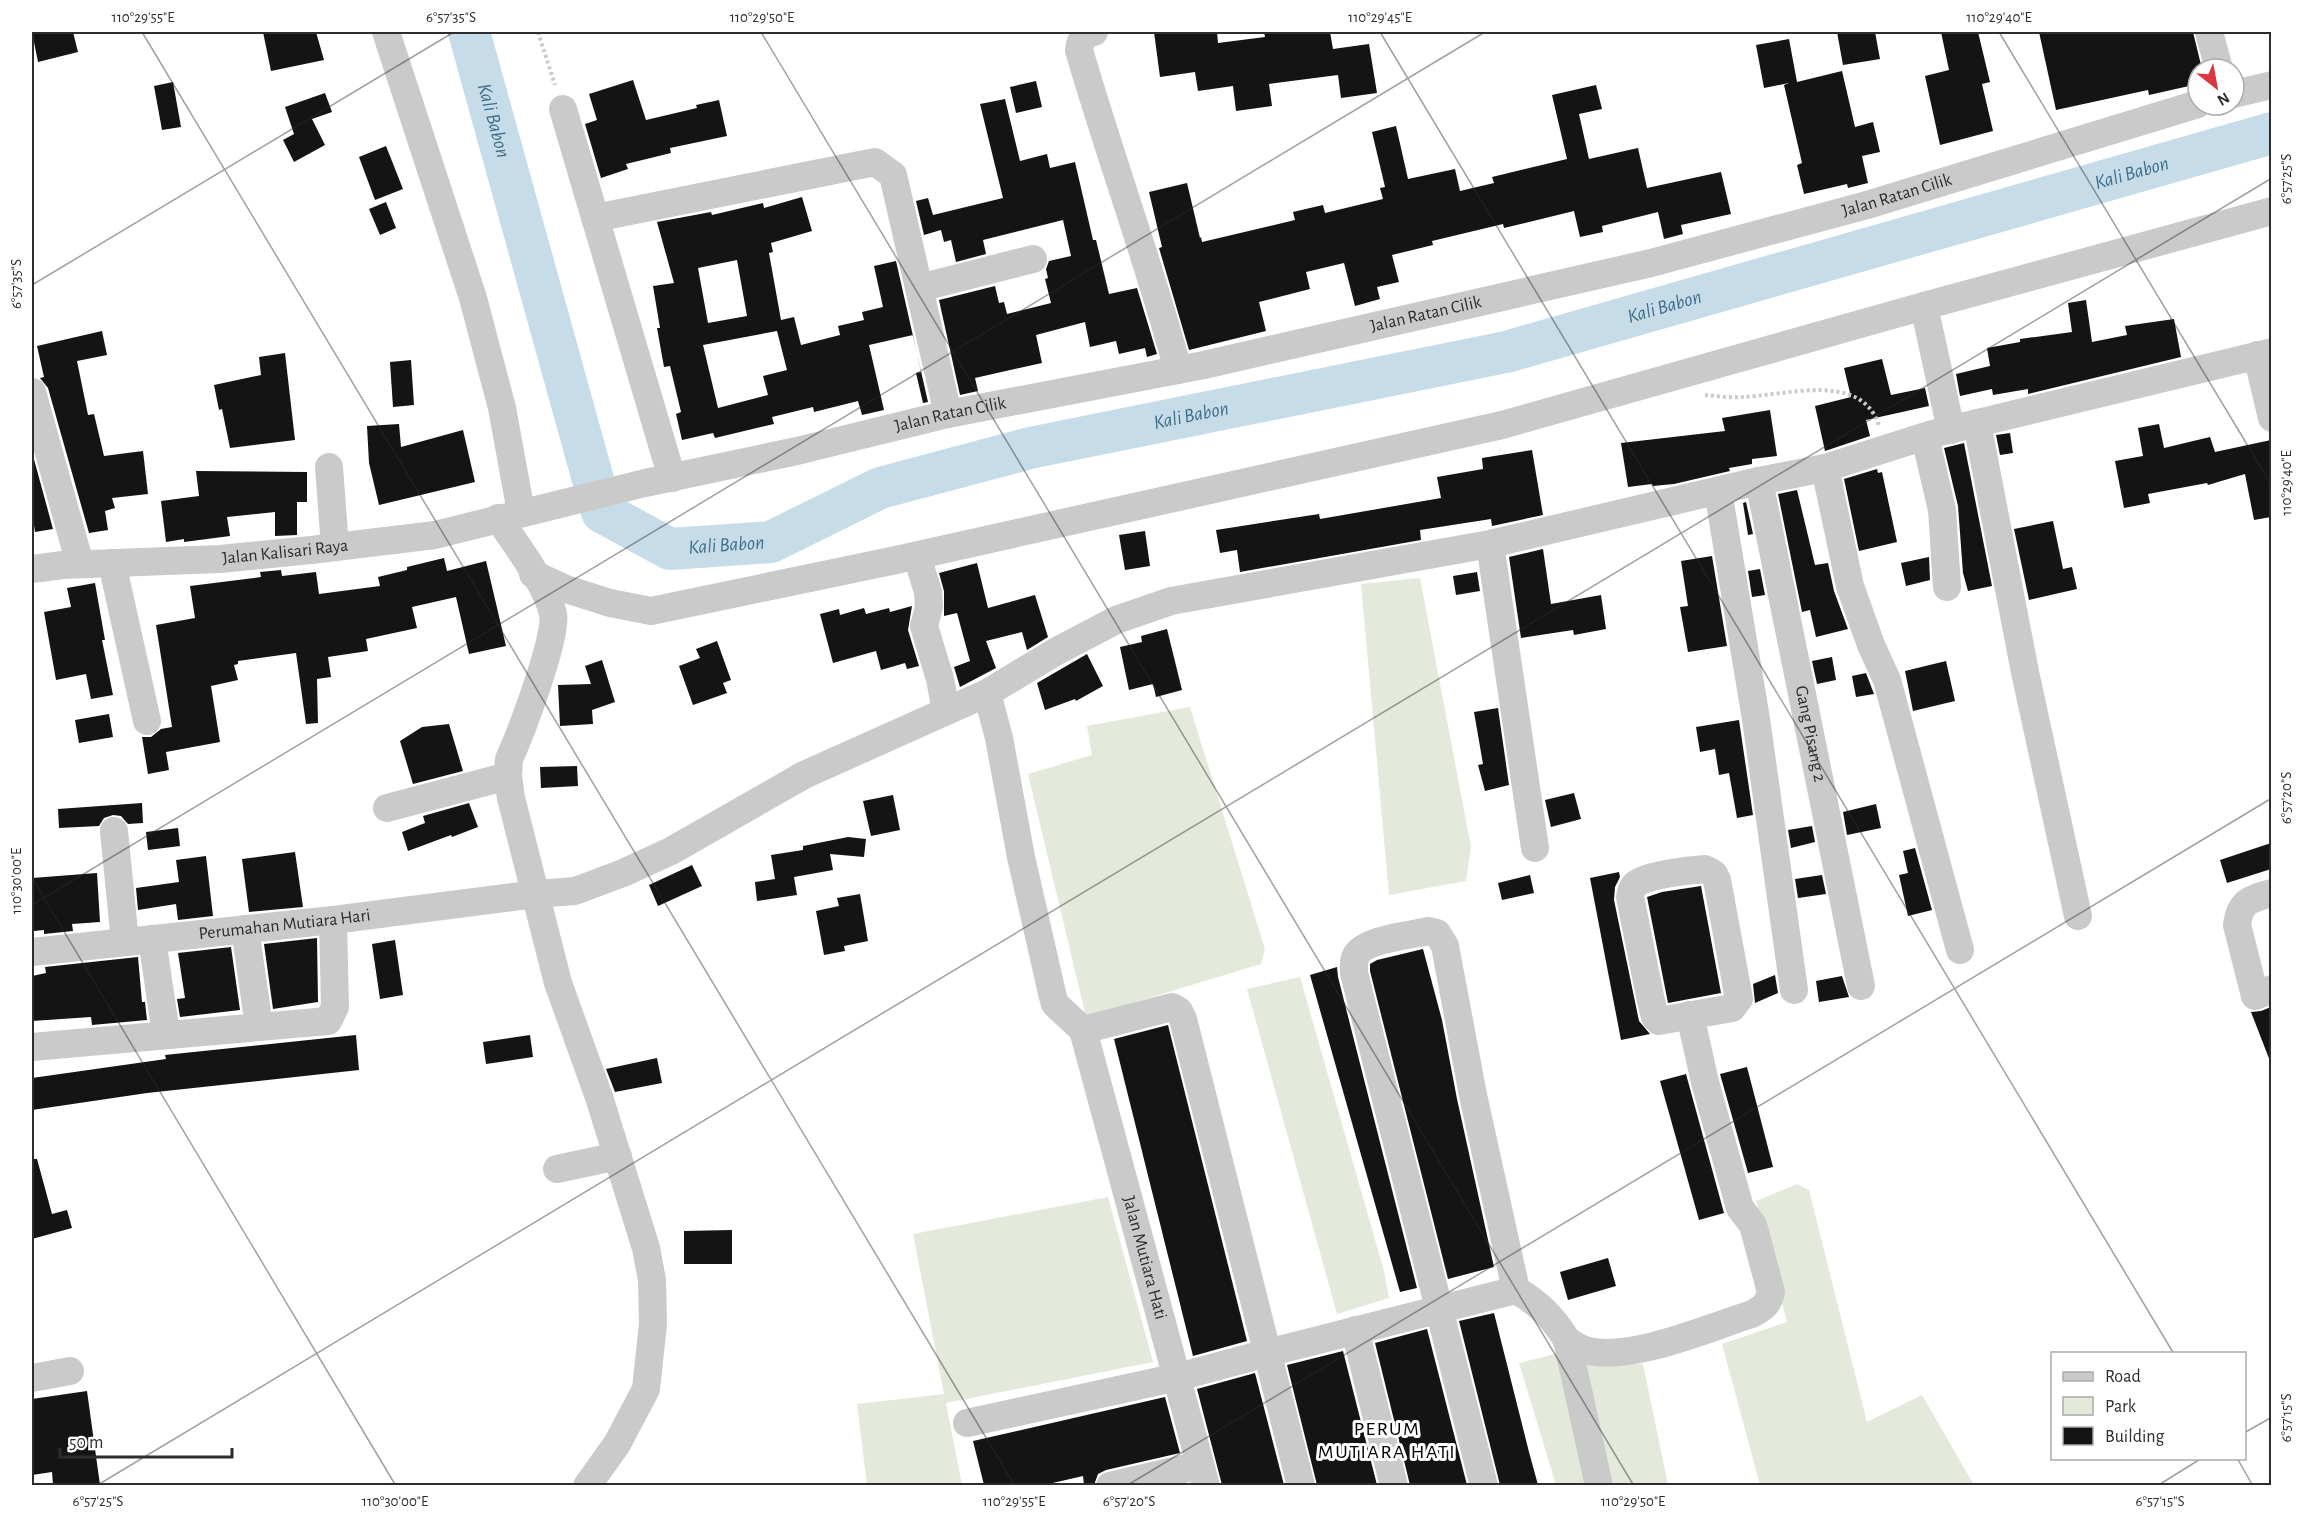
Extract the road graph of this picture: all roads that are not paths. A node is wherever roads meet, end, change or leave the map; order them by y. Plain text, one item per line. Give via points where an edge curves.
1 (386, 32) edge
2 (1094, 32) edge
3 (2210, 32) edge
4 (2216, 57) edge
5 (2271, 85) edge
6 (2246, 91) edge
7 (2186, 108) edge
8 (563, 109) road end
9 (2271, 211) edge
10 (595, 218) junction
11 (1033, 259) dead end
12 (919, 288) junction
13 (1924, 306) junction
14 (2264, 353) edge
15 (1178, 370) junction
16 (32, 392) edge
17 (948, 414) junction
18 (2271, 418) edge
19 (1951, 430) junction
20 (328, 467) dead end
21 (1825, 468) junction
22 (659, 480) junction
23 (1760, 481) junction
24 (1718, 490) junction
25 (518, 514) junction
26 (1490, 544) junction
27 (335, 547) junction
28 (917, 556) junction
29 (112, 563) junction
30 (80, 564) junction
31 (32, 569) edge
32 (533, 574) junction
33 (1947, 587) dead end
34 (987, 693) junction
35 (946, 711) junction
36 (147, 722) dead end
37 (508, 776) junction
38 (387, 808) dead end
39 (114, 831) dead end
40 (1535, 848) dead end
41 (2271, 893) edge
42 (536, 894) junction
43 (2078, 916) dead end
44 (333, 920) junction
45 (245, 929) junction
46 (139, 940) junction
47 (1960, 950) dead end
48 (32, 952) edge
49 (1861, 986) dead end
50 (2271, 989) edge
51 (1794, 990) dead end
52 (1690, 1015) junction
53 (259, 1026) junction
54 (1083, 1030) junction
55 (166, 1034) junction
56 (32, 1047) edge
57 (618, 1156) junction
58 (557, 1169) dead end
59 (1516, 1290) junction
60 (1440, 1310) junction
61 (1355, 1330) junction
62 (1567, 1340) junction
63 (1267, 1353) junction
64 (70, 1371) dead end
65 (32, 1377) edge
66 (1178, 1377) junction
67 (967, 1423) dead end
68 (1203, 1475) edge
69 (587, 1485) edge
70 (1110, 1485) edge
71 (1301, 1485) edge
72 (1394, 1485) edge
73 (1484, 1485) edge
74 (1599, 1485) edge

1 - 25 street via 473,298 502,408
2 - 15 street via 1082,38 1079,50 1157,291
3 - 4 street
5 - 6 street
7 - 15 street, Jalan Ratan Cilik via 1867,206 1651,263
8 - 10 street
9 - 13 street
10 - 12 street via 875,162 893,175
10 - 22 street
11 - 12 street
12 - 17 street
13 - 19 street
13 - 28 street via 1502,425
14 - 18 street
14 - 19 street, Perumahan Mutiara Hari
15 - 17 street, Jalan Ratan Cilik
16 - 30 street
17 - 22 street, Jalan Ratan Cilik
19 - 21 street, Perumahan Mutiara Hari
19 - 33 street via 1942,510
19 - 43 street via 2025,672
20 - 27 street
21 - 23 street, Perumahan Mutiara Hari
21 - 47 street via 1850,586 1887,680
22 - 25 street, Jalan Ratan Cilik
23 - 24 street, Perumahan Mutiara Hari
23 - 49 street, Gang Pisang 2
24 - 26 street, Perumahan Mutiara Hari
24 - 51 street via 1756,719
25 - 27 street, Jalan Kalisari Raya via 435,534
25 - 32 street
26 - 34 street, Perumahan Mutiara Hari via 1171,601 1116,620
26 - 40 street
27 - 29 street, Jalan Kalisari Raya via 220,559
28 - 32 street via 651,610 610,603
28 - 35 street via 928,592 924,626
29 - 30 street, Jalan Kalisari Raya
29 - 36 street
30 - 31 street, Jalan Kalisari Raya
32 - 37 street via 553,614 554,628 510,759
34 - 35 street, Perumahan Mutiara Hari
34 - 54 street via 1055,1004
35 - 42 street, Perumahan Mutiara Hari via 804,775 671,851 623,873 575,891
37 - 38 street
37 - 42 street
39 - 46 street
41 - 50 street via 2243,905 2237,925 2255,996
42 - 44 street, Perumahan Mutiara Hari
42 - 57 street via 558,983
44 - 45 street, Perumahan Mutiara Hari
44 - 53 street via 333,1015 328,1021
45 - 46 street, Perumahan Mutiara Hari
45 - 53 street
46 - 48 street, Perumahan Mutiara Hari
46 - 55 street
52 - 52 street via 1732,1008 1739,999 1717,879 1705,869 1641,880 1632,888 1630,897 1655,1017 1659,1022
52 - 62 street via 1740,1208 1753,1225 1771,1292 1769,1303 1752,1314 1622,1352 1585,1350
53 - 55 street
54 - 63 street via 1172,1007 1179,1011
54 - 66 street, Jalan Mutiara Hati
55 - 56 street
57 - 58 street
57 - 69 street via 652,1280 650,1367 646,1389 633,1416
59 - 60 street
59 - 60 street via 1445,946 1437,933 1430,931 1374,943 1357,953 1354,973
59 - 62 street via 1539,1304
60 - 61 street
60 - 73 street
61 - 63 street
61 - 72 street
62 - 74 street
63 - 66 street
63 - 71 street
64 - 65 street
66 - 67 street
66 - 68 street, Jalan Mutiara Hati
68 - 70 street

